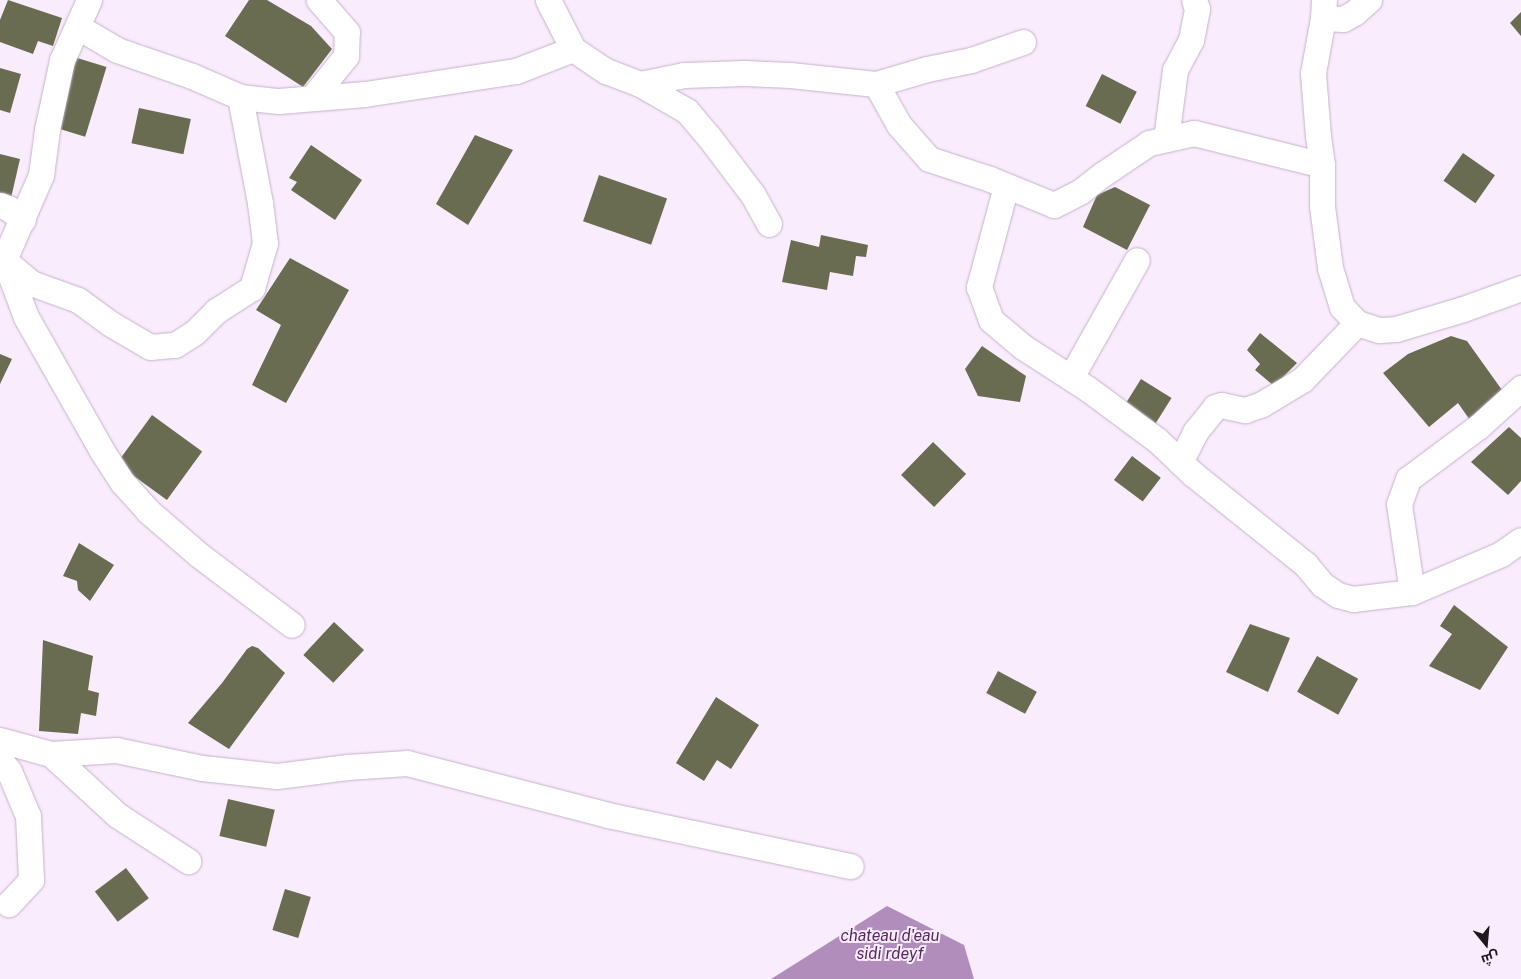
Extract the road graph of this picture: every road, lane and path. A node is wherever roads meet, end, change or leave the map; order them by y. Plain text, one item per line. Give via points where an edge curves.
1 (89, 0) edge
2 (319, 0) edge
3 (548, 0) edge
4 (1194, 0) edge
5 (1369, 0) edge
6 (1324, 9) edge
7 (78, 27) junction
8 (1023, 42) dead end
9 (573, 49) junction
10 (640, 84) junction
11 (876, 84) junction
12 (240, 96) junction
13 (313, 96) junction
14 (1166, 139) junction
15 (1322, 165) junction
16 (1006, 186) junction
17 (0, 205) edge
18 (23, 220) junction
19 (769, 224) dead end
20 (1137, 260) dead end
21 (2, 265) edge
22 (1521, 288) edge
23 (1358, 323) junction
24 (1071, 377) junction
25 (1521, 388) edge
26 (1180, 462) junction
27 (1521, 540) edge
28 (1412, 592) junction
29 (292, 625) dead end
30 (0, 740) edge
31 (50, 754) junction
32 (0, 760) edge
33 (188, 861) dead end
34 (851, 866) dead end
35 (9, 904) dead end

1 - 7 street
2 - 13 street via 347,32 346,56
3 - 9 street
4 - 14 street via 1198,9 1191,40 1175,70
5 - 6 street via 1343,19
6 - 15 street via 1313,73
7 - 12 street via 117,50
7 - 18 street via 62,60 41,175
8 - 11 street via 971,60
9 - 10 street via 606,71
9 - 13 street via 516,71 365,94
10 - 11 street via 684,75 744,73
10 - 19 street via 687,111 753,195
11 - 16 street via 899,125 929,159
12 - 13 street via 279,101
12 - 21 street via 265,243 252,288 216,311 195,332 175,345 150,346 78,300 31,283
14 - 15 street via 1194,134
14 - 16 street via 1149,143 1081,192 1054,205
15 - 23 street via 1322,206 1330,268 1342,307
16 - 24 street via 979,287 991,320
17 - 18 street
18 - 21 street
20 - 24 street
21 - 29 street via 26,317 123,483 148,511 199,555
22 - 23 street via 1396,329 1379,330
23 - 26 street via 1302,380 1262,404 1245,410 1221,405 1216,407 1195,432
24 - 26 street via 1157,440
25 - 28 street via 1479,426 1408,479 1400,504
26 - 28 street via 1306,564 1323,585 1338,596 1353,599
27 - 28 street via 1501,554
30 - 31 street
31 - 33 street via 117,815
31 - 34 street via 116,750 202,768 277,776 407,762 608,815
32 - 35 street via 9,772 28,816 31,880

